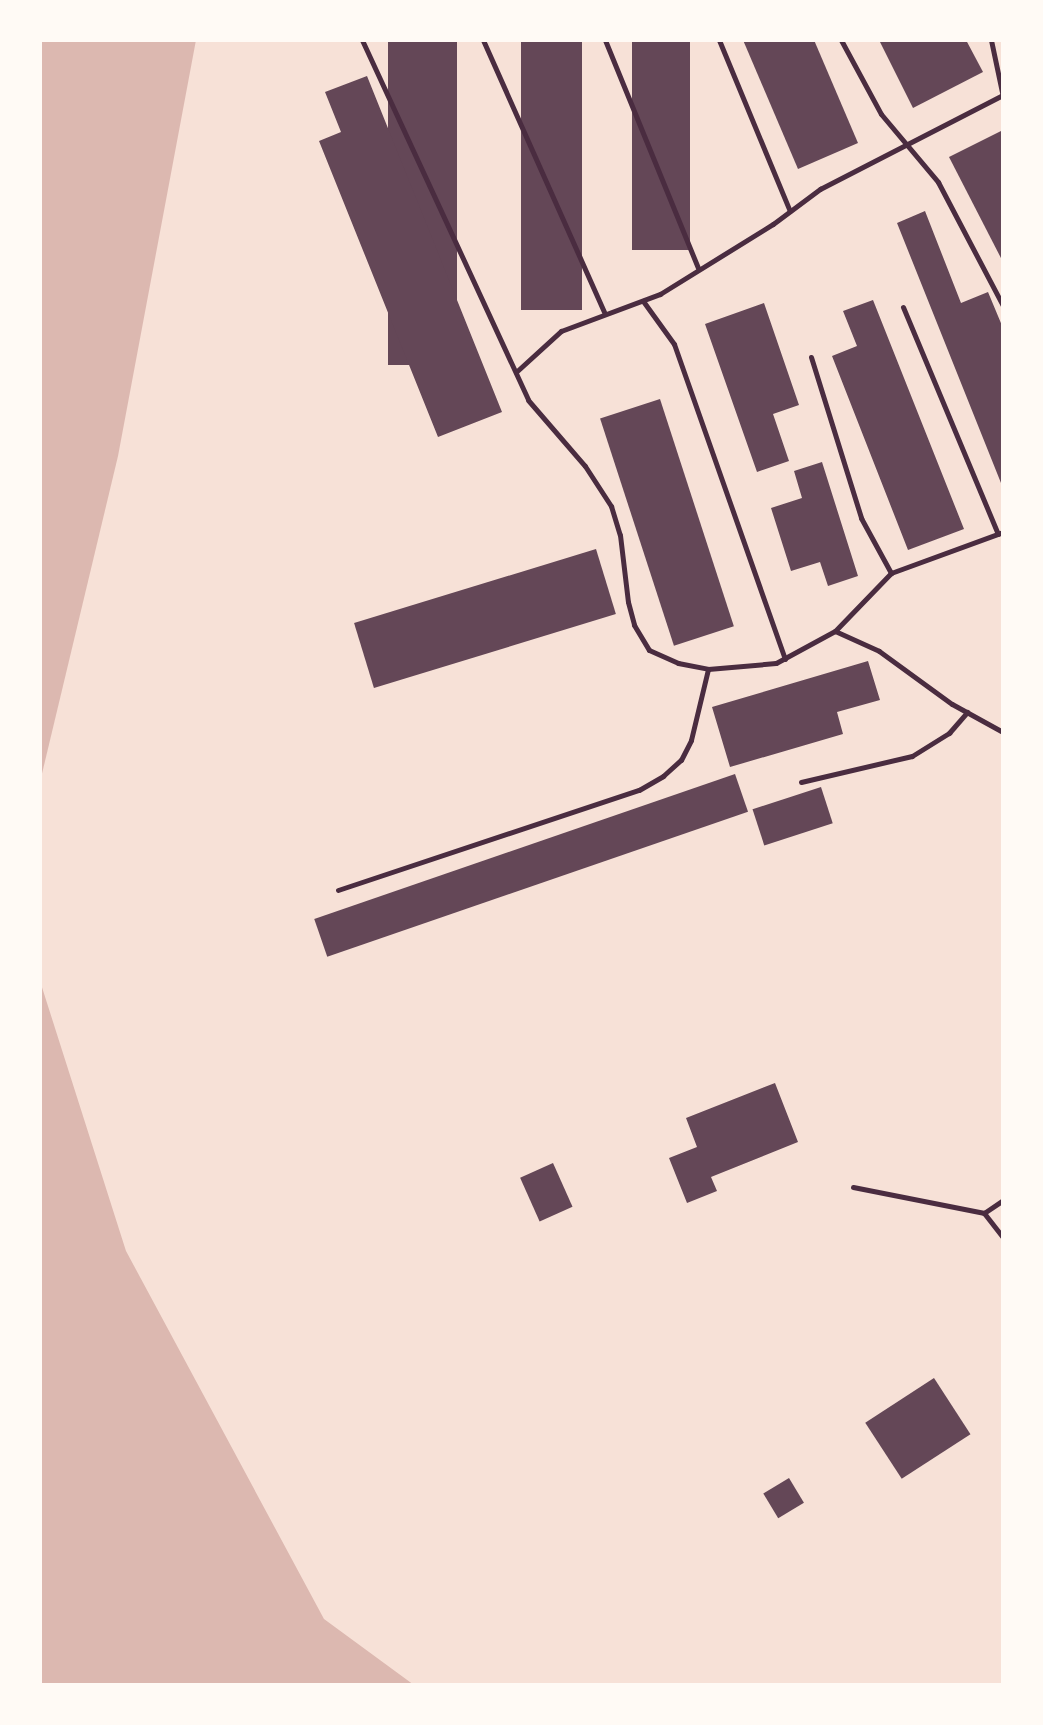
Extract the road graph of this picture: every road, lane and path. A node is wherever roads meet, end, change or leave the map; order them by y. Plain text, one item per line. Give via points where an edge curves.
1 (362, 40) edge
2 (483, 40) edge
3 (604, 40) edge
4 (719, 40) edge
5 (841, 40) edge
6 (991, 40) edge
7 (1002, 96) edge
8 (904, 145) junction
9 (790, 211) junction
10 (698, 268) junction
11 (643, 301) junction
12 (1003, 306) edge
13 (903, 307) dead end
14 (604, 312) junction
15 (811, 357) dead end
16 (516, 372) junction
17 (1000, 533) edge
18 (891, 573) junction
19 (835, 631) junction
20 (785, 659) junction
21 (708, 669) junction
22 (967, 712) junction
23 (1003, 732) edge
24 (801, 782) dead end
25 (338, 890) dead end
26 (853, 1187) dead end
27 (1003, 1200) edge
28 (984, 1213) junction
29 (1003, 1237) edge

1 - 16 lane
2 - 14 lane
3 - 10 lane
4 - 9 lane
5 - 8 lane via 860,81
6 - 7 lane
7 - 8 lane
8 - 9 lane via 820,189
8 - 12 lane via 938,182
9 - 10 lane
10 - 11 lane
11 - 14 lane
11 - 20 lane via 674,345
13 - 17 lane
14 - 16 lane via 561,331
15 - 18 lane via 861,518
16 - 21 lane via 528,400 585,466 611,506 628,602 641,641 660,657
17 - 18 lane
18 - 19 lane
19 - 20 lane
19 - 22 lane via 879,651
20 - 21 lane via 750,668
21 - 25 lane via 691,740 681,760 663,776 639,790
22 - 23 lane
22 - 24 lane via 949,733 912,756
26 - 28 lane
27 - 28 lane
28 - 29 lane

